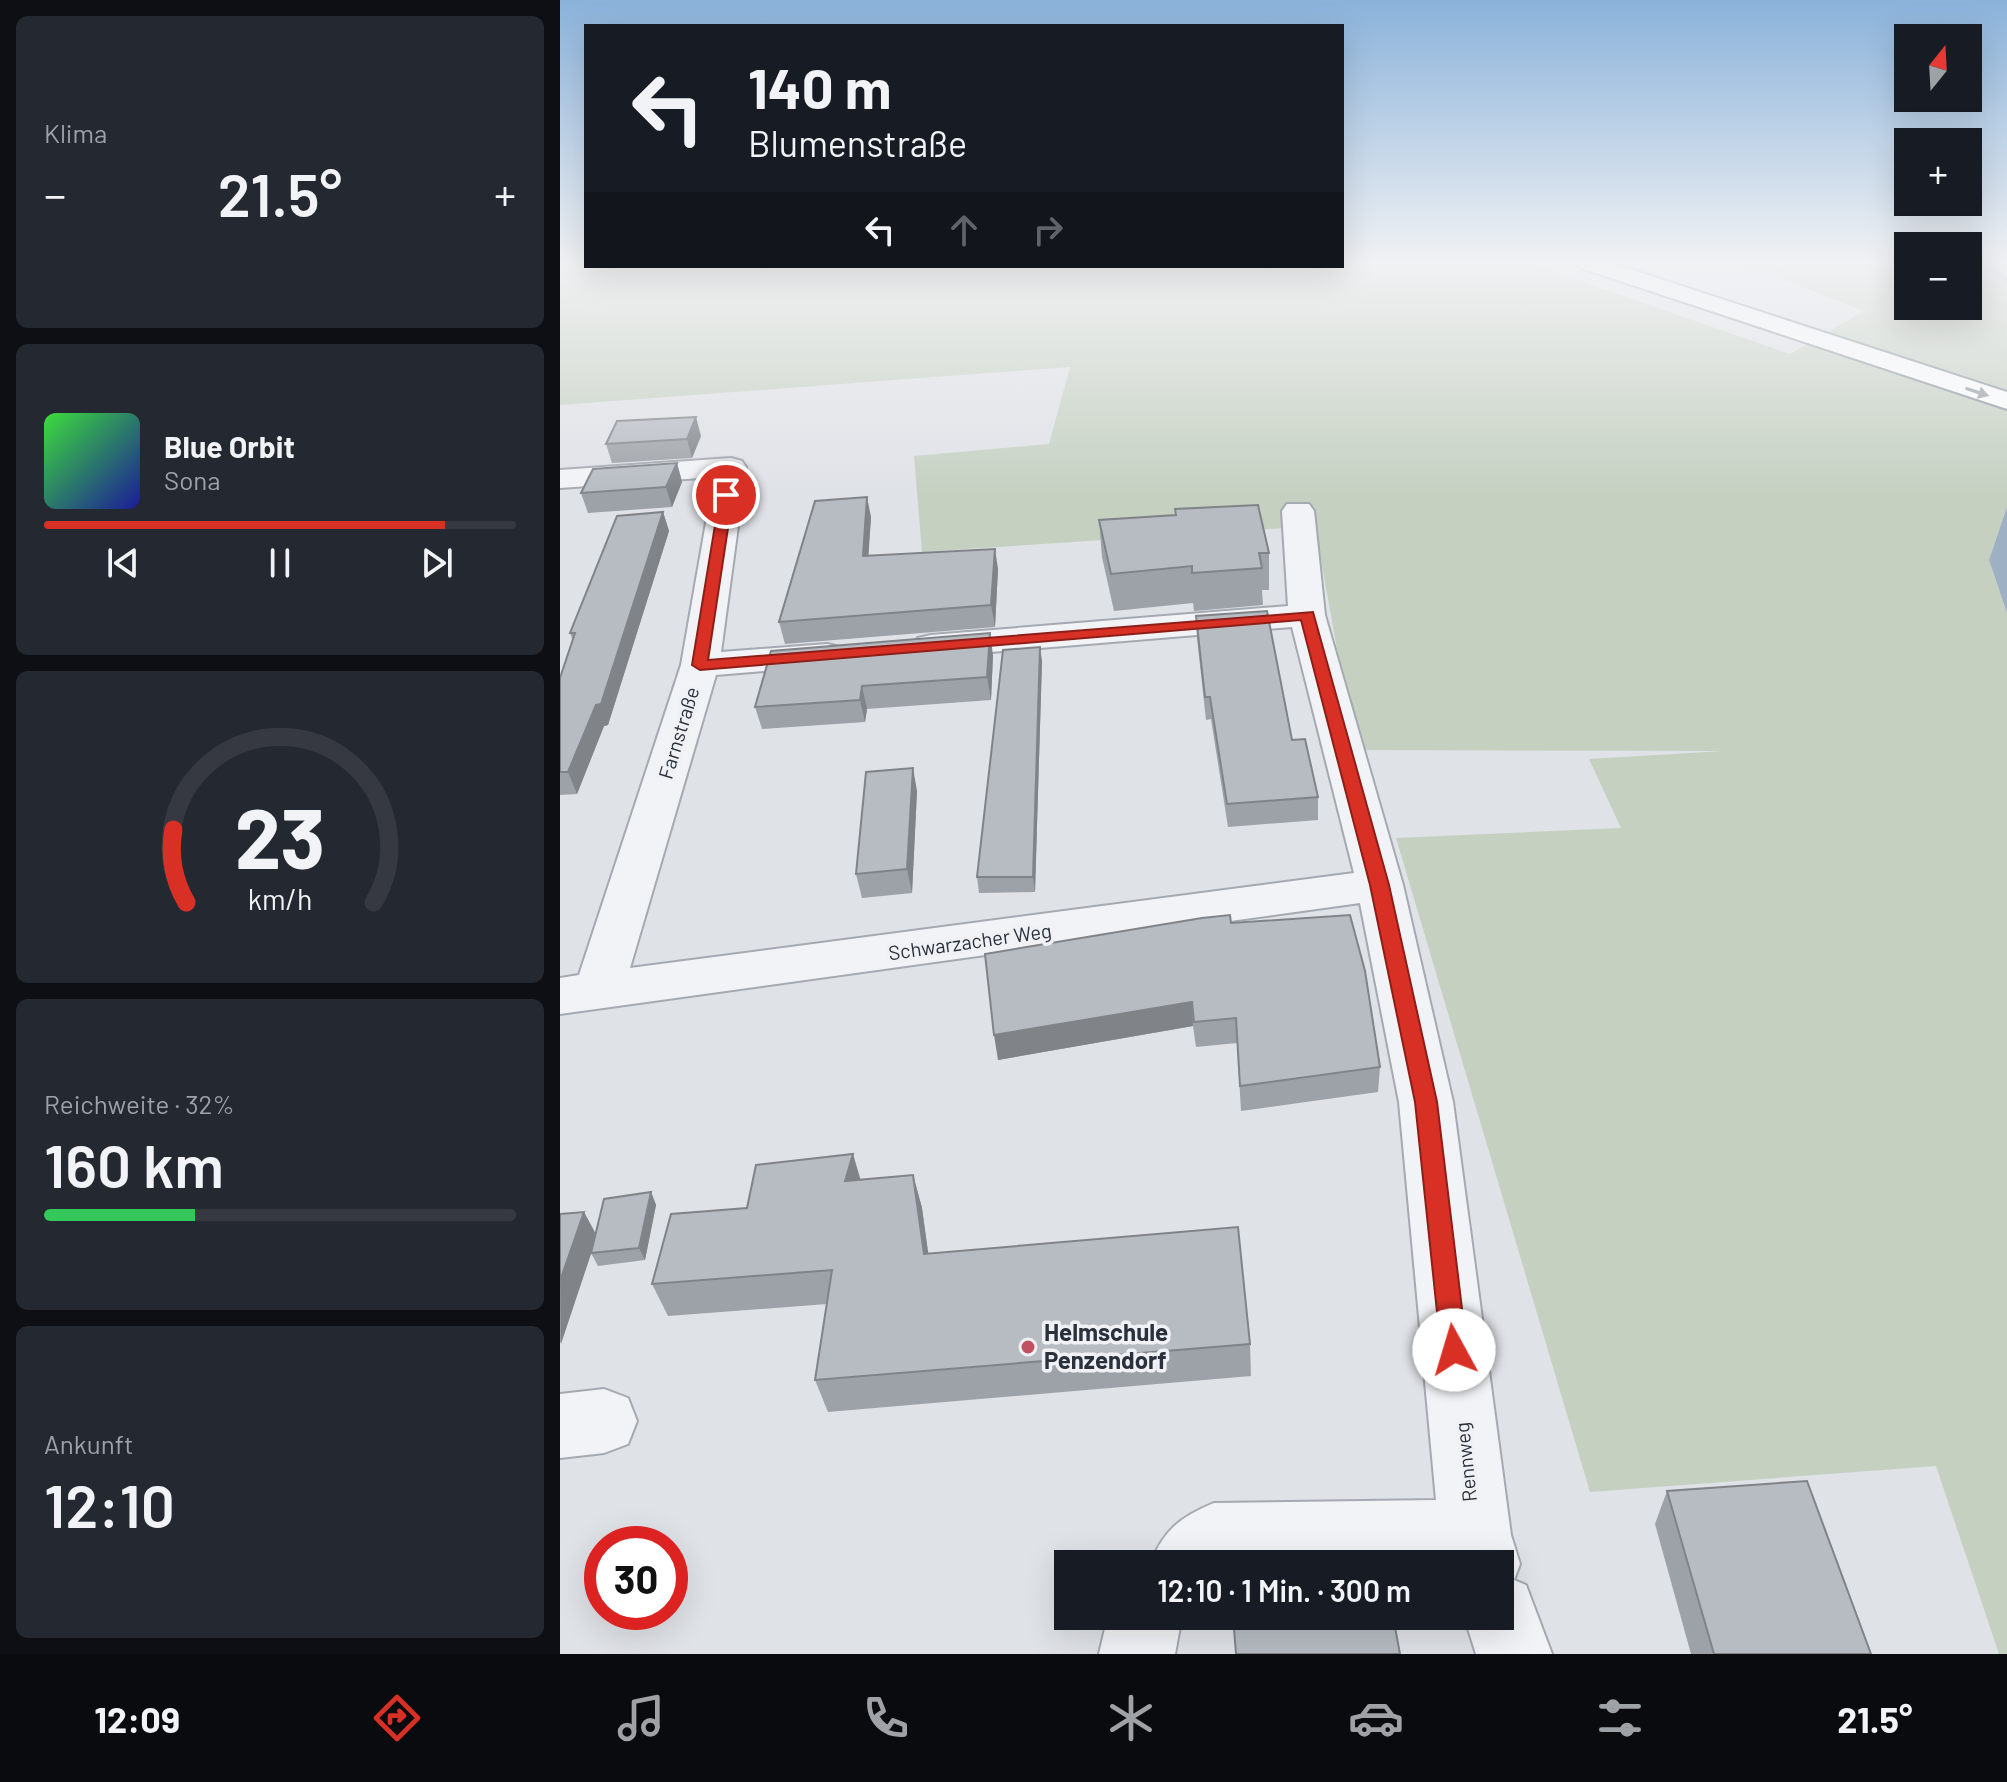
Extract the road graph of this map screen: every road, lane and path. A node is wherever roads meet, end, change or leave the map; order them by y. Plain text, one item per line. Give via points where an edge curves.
1 (1815, 340) edge
2 (1883, 340) edge
3 (2007, 377) edge
4 (2007, 401) edge
5 (560, 479) edge
6 (1298, 511) dead end
7 (1307, 615) junction
8 (902, 648) edge
9 (856, 652) edge
10 (700, 665) junction
11 (1380, 885) junction
12 (579, 994) edge
13 (1202, 1550) edge
14 (1480, 1550) edge
15 (1142, 1630) edge
16 (1506, 1630) edge
17 (1137, 1654) edge
18 (1514, 1654) edge

1 -> 4 highway
2 - 3 highway
5 - 10 street, Farnstraße via 731,467
6 - 7 street, Rennweg
7 - 8 street
7 - 11 street, Rennweg
9 - 10 street
10 - 12 street, Farnstraße
11 - 12 street, Schwarzacher Weg
11 - 14 street, Rennweg via 1426,1102
13 - 14 street via 1214,1539
15 - 17 street
16 - 18 street

